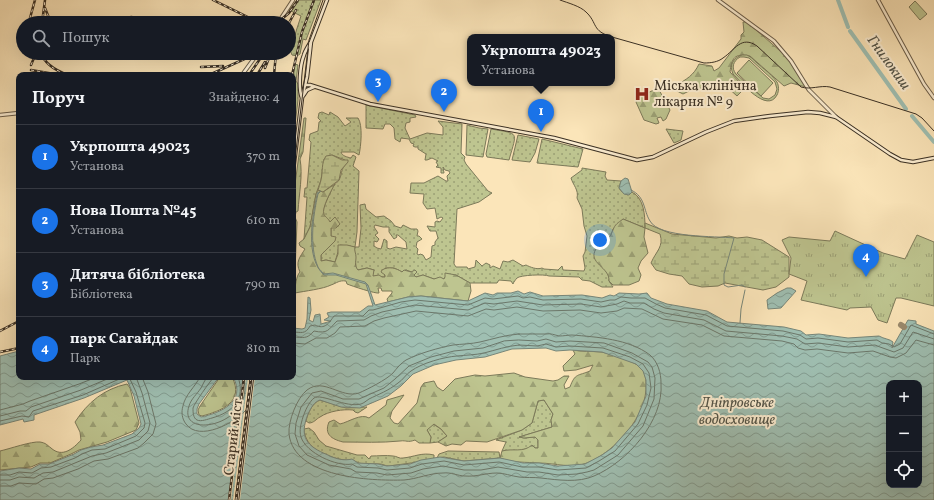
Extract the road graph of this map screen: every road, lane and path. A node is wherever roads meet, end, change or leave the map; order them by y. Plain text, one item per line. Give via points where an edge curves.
1 (293, 0) edge
2 (327, 0) edge
3 (718, 0) edge
4 (878, 0) edge
5 (283, 16) edge
6 (311, 42) junction
7 (253, 60) edge
8 (244, 72) edge
9 (300, 78) junction
10 (307, 78) junction
11 (305, 85) junction
12 (312, 87) junction
13 (300, 92) junction
14 (302, 98) junction
15 (934, 98) edge
16 (16, 113) edge
17 (0, 115) edge
18 (836, 117) junction
19 (296, 147) edge
20 (934, 158) edge
21 (252, 380) edge
22 (236, 500) edge

1 - 5 main road
2 - 6 main road
3 - 18 main road via 774,41 809,89
4 - 15 main road
6 - 9 main road via 303,57
6 - 10 main road
7 - 8 main road
9 - 11 main road
9 - 13 main road
10 - 11 main road
10 - 12 main road
11 - 12 main road
11 - 13 main road
11 - 14 main road
12 - 14 main road
12 - 18 main road via 384,107 554,138 637,160 653,157 734,121 808,112
13 - 14 main road
14 - 19 main road
16 - 17 main road
18 - 20 main road via 901,160 913,162
21 - 22 main road, Старий міст

